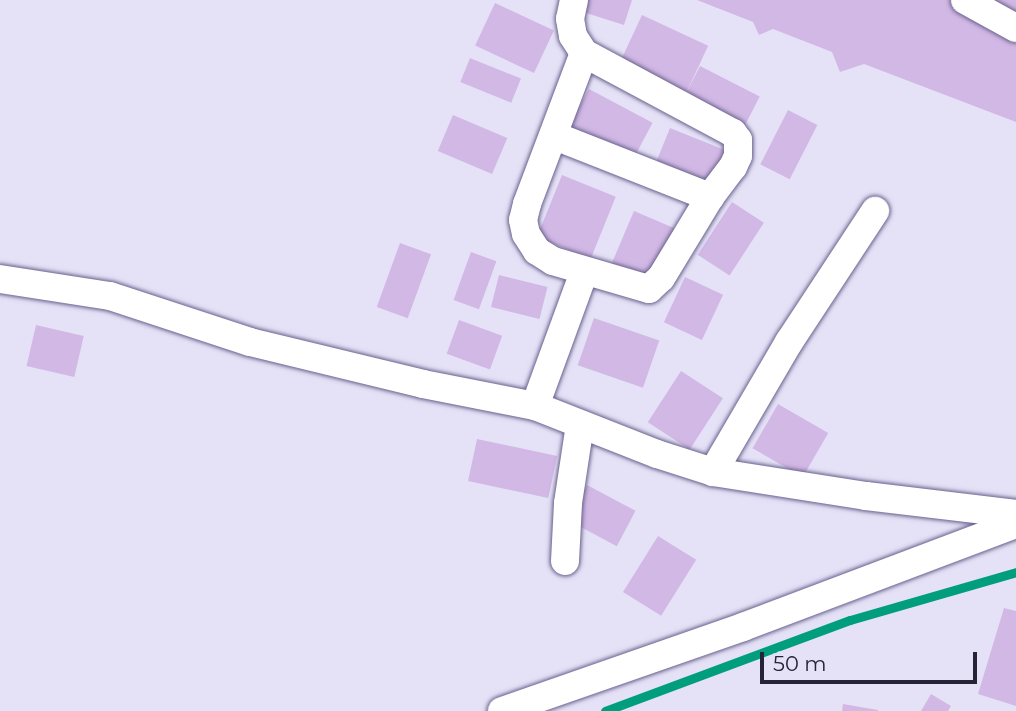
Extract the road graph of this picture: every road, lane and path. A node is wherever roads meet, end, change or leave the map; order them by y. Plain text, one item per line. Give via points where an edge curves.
1 (574, 0) edge
2 (965, 0) edge
3 (1016, 28) edge
4 (584, 53) junction
5 (555, 136) junction
6 (710, 197) junction
7 (875, 211) dead end
8 (584, 272) junction
9 (0, 279) edge
10 (535, 406) junction
11 (580, 425) junction
12 (713, 472) junction
13 (1016, 514) edge
14 (1016, 524) edge
15 (565, 561) dead end
16 (502, 711) edge

1 - 4 street via 573,36
2 - 3 street
4 - 5 street
4 - 6 street via 736,137 739,145 733,167
5 - 6 street
5 - 8 street via 523,220 537,251
6 - 8 street via 653,288
7 - 12 street via 789,342
8 - 10 street
9 - 10 street via 110,296 250,342
10 - 11 street
11 - 12 street
11 - 15 street
12 - 13 street
14 - 16 street

